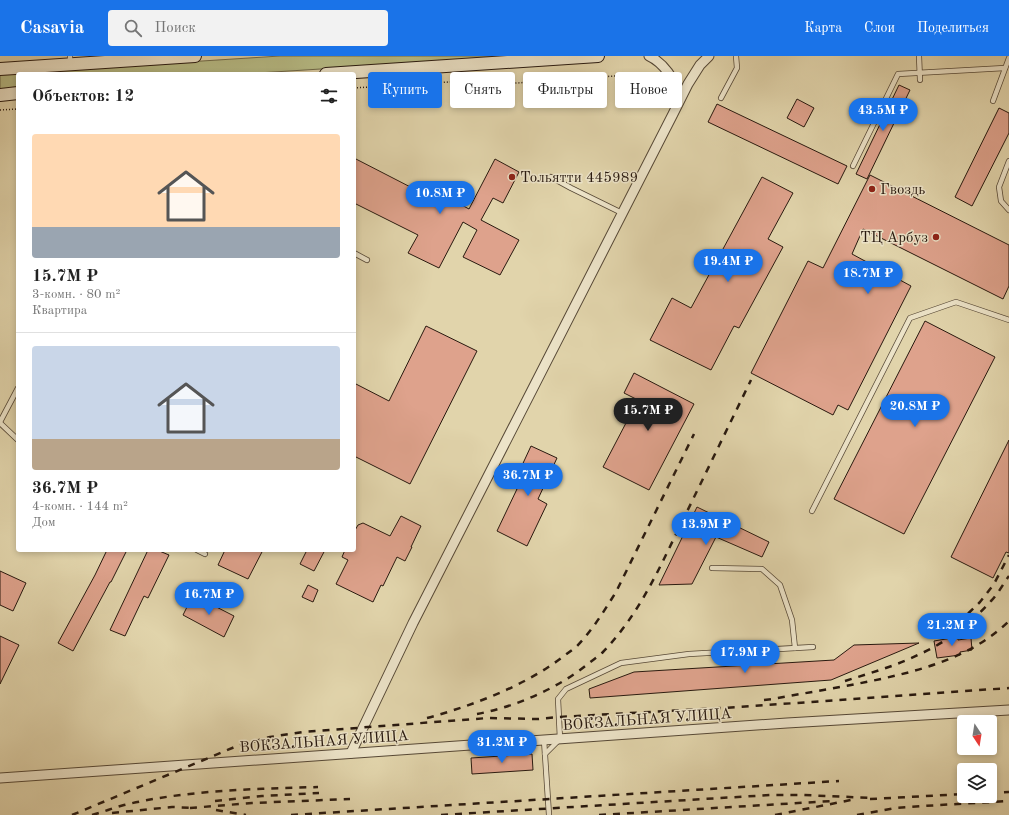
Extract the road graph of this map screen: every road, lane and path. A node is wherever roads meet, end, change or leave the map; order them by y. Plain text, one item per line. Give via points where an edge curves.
1 (194, 56) edge
2 (598, 56) edge
3 (649, 56) edge
4 (709, 56) edge
5 (736, 56) edge
6 (919, 56) edge
7 (524, 58) edge
8 (542, 58) edge
9 (1009, 58) edge
10 (70, 60) edge
11 (1005, 68) junction
12 (0, 69) edge
13 (351, 72) edge
14 (668, 72) edge
15 (920, 73) junction
16 (615, 76) edge
17 (920, 80) dead end
18 (356, 88) edge
19 (16, 94) edge
20 (0, 95) edge
21 (721, 98) dead end
22 (994, 101) dead end
23 (674, 108) edge
24 (16, 109) edge
25 (0, 110) edge
26 (673, 114) junction
27 (1009, 161) edge
28 (853, 166) dead end
29 (551, 177) dead end
30 (1009, 210) edge
31 (622, 213) junction
32 (356, 254) edge
33 (367, 260) dead end
34 (1009, 320) edge
35 (16, 392) edge
36 (0, 422) edge
37 (16, 438) edge
38 (812, 511) dead end
39 (201, 552) edge
40 (205, 554) dead end
41 (712, 568) dead end
42 (813, 647) dead end
43 (795, 648) junction
44 (1009, 710) edge
45 (560, 739) junction
46 (544, 740) junction
47 (351, 753) junction
48 (545, 754) junction
49 (0, 778) edge
50 (549, 815) edge

1 - 10 main road
2 - 8 main road
3 - 14 street via 657,60
4 - 26 street via 700,65
5 - 21 lane via 737,68
6 - 15 lane
7 - 8 main road
7 - 13 main road
9 - 11 lane
10 - 12 main road
11 - 15 lane
11 - 22 lane
15 - 17 lane
15 - 28 lane via 898,74
16 - 18 path via 503,84 497,79
19 - 20 main road
23 - 26 street
24 - 25 path
26 - 31 street
27 - 30 lane via 999,187 1001,201
29 - 31 lane
31 - 47 street via 413,623
32 - 33 lane
34 - 38 lane via 956,302 910,318
35 - 36 lane
36 - 37 lane
39 - 40 lane
41 - 43 lane via 762,569 780,585 792,620
42 - 43 lane
43 - 45 lane via 689,654 620,663 566,689 558,699
44 - 45 street, ВОКЗАЛЬНАЯ УЛИЦА
45 - 46 street, ВОКЗАЛЬНАЯ УЛИЦА
45 - 48 lane
46 - 47 street, ВОКЗАЛЬНАЯ УЛИЦА
46 - 48 lane
47 - 49 street, ВОКЗАЛЬНАЯ УЛИЦА
48 - 50 lane

